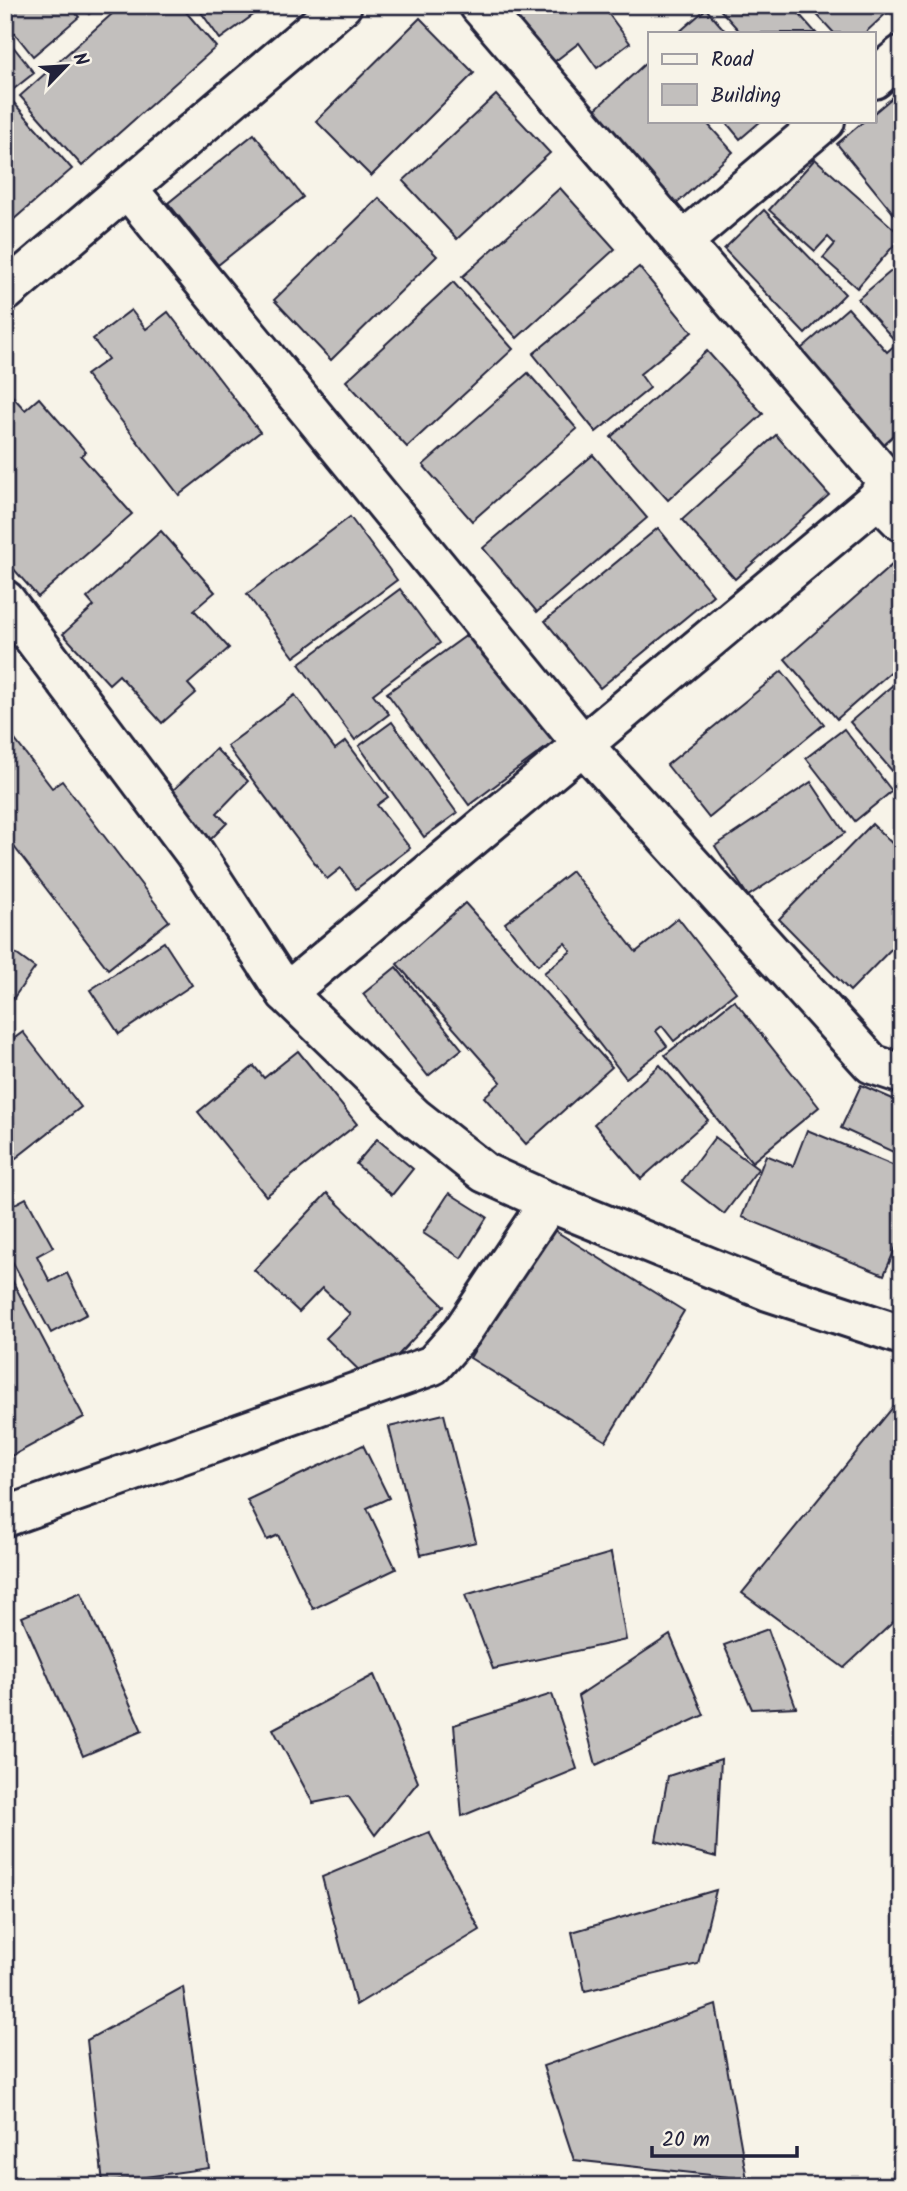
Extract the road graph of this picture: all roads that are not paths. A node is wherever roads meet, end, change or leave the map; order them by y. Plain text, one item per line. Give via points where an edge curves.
1 (342, 5) edge
2 (479, 5) edge
3 (902, 55) edge
4 (876, 77) edge
5 (823, 122) edge
6 (127, 188) junction
7 (682, 242) junction
8 (5, 292) edge
9 (894, 499) edge
10 (5, 600) edge
11 (583, 745) junction
12 (286, 993) junction
13 (902, 1074) edge
14 (549, 1202) junction
15 (902, 1335) edge
16 (5, 1517) edge

1 - 6 street
2 - 7 street
3 - 4 street
5 - 7 street
6 - 8 street
6 - 11 street
7 - 9 street via 886,479
9 - 11 street
10 - 12 street via 194,852
11 - 12 street
11 - 13 street via 872,1064
12 - 14 street via 414,1117 485,1173
14 - 15 street via 768,1291
14 - 16 street via 462,1332 433,1365

